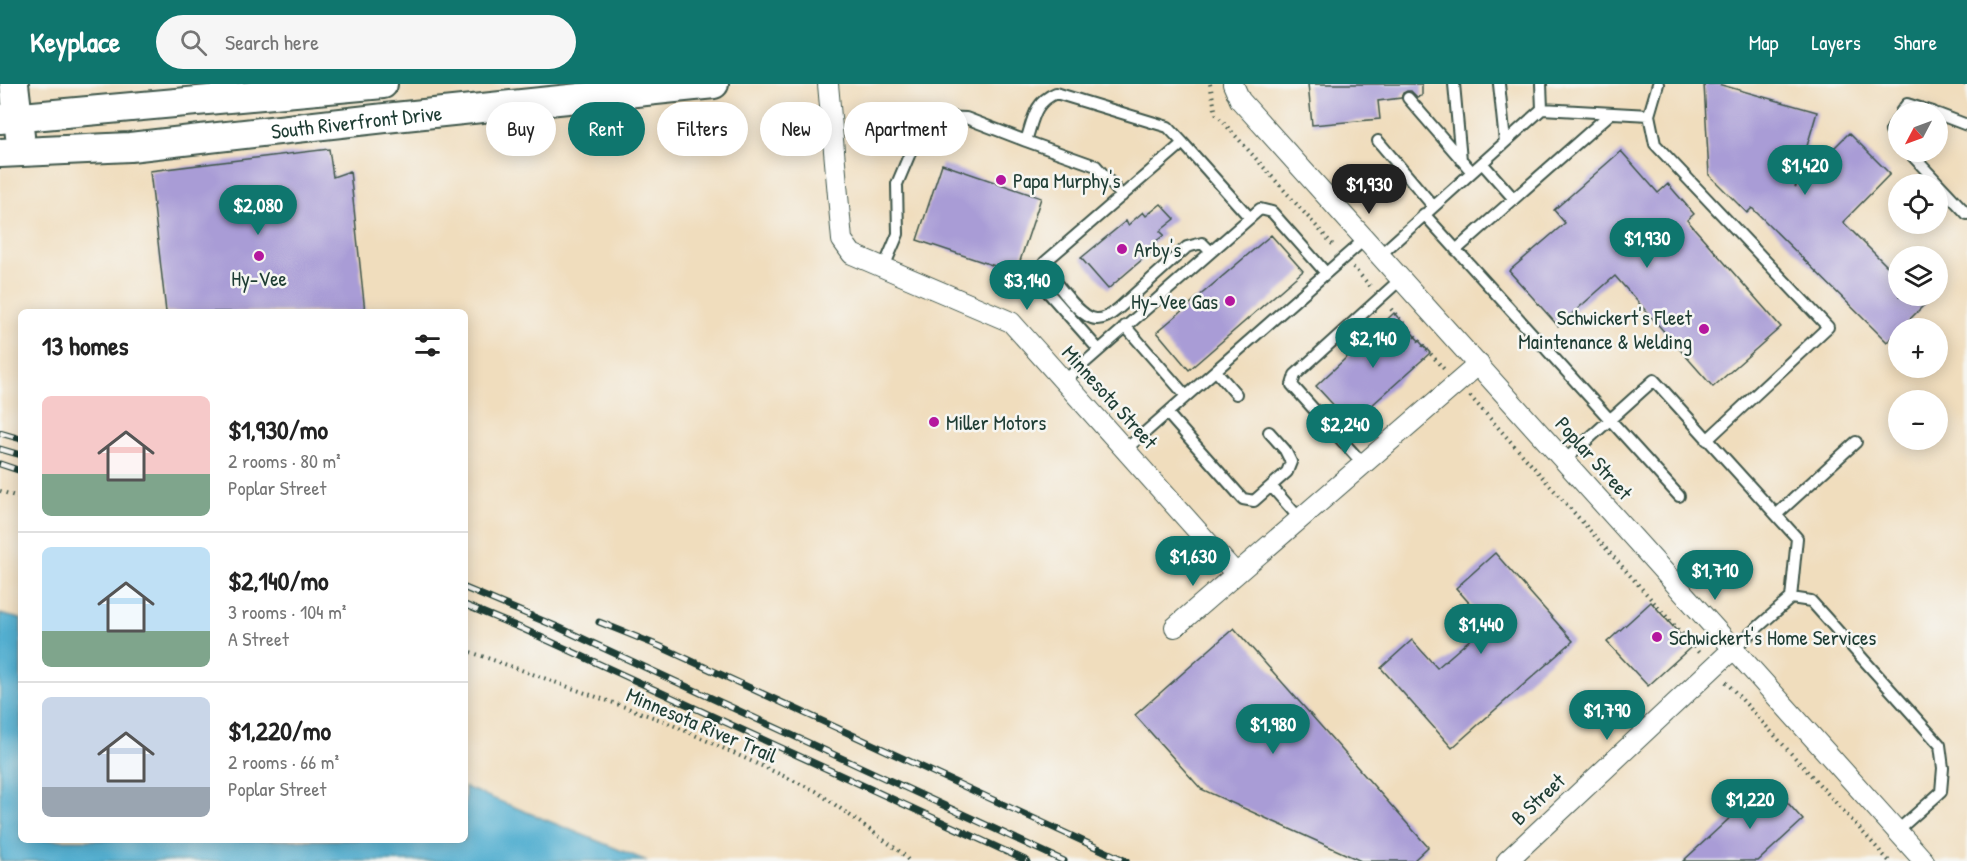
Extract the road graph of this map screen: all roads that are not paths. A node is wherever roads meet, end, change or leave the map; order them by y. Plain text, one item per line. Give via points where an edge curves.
1 (14, 84) edge
2 (383, 84) edge
3 (714, 84) edge
4 (828, 84) edge
5 (1233, 84) edge
6 (1454, 84) edge
7 (1499, 84) edge
8 (1541, 84) edge
9 (1658, 84) edge
10 (1408, 98) dead end
11 (1542, 108) junction
12 (1610, 114) junction
13 (1649, 115) junction
14 (1948, 118) edge
15 (8, 119) edge
16 (1967, 125) edge
17 (1026, 141) junction
18 (1378, 141) dead end
19 (1505, 142) junction
20 (1183, 143) junction
21 (11, 153) edge
22 (1461, 160) junction
23 (1918, 162) edge
24 (1482, 163) junction
25 (1472, 172) junction
26 (1122, 196) junction
27 (1514, 199) junction
28 (1433, 206) junction
29 (1424, 214) junction
30 (1967, 214) edge
31 (1250, 218) junction
32 (1365, 239) junction
33 (1456, 250) junction
34 (1211, 252) junction
35 (1380, 255) junction
36 (1042, 266) junction
37 (884, 267) junction
38 (1326, 273) junction
39 (1402, 278) junction
40 (1125, 326) junction
41 (1098, 350) junction
42 (1479, 364) junction
43 (1215, 371) junction
44 (1064, 381) junction
45 (1236, 394) dead end
46 (1186, 396) junction
47 (1167, 413) junction
48 (1610, 420) junction
49 (1269, 432) dead end
50 (1707, 440) junction
51 (1856, 442) dead end
52 (1125, 450) junction
53 (1565, 460) junction
54 (1363, 464) junction
55 (1271, 486) junction
56 (1679, 496) dead end
57 (1776, 515) junction
58 (1300, 519) junction
59 (1236, 574) junction
60 (1791, 598) junction
61 (1175, 627) dead end
62 (1733, 649) junction
63 (1897, 831) junction
64 (1921, 860) edge
65 (1508, 861) edge

1 - 15 main road
2 - 15 main road, South Riverfront Drive
3 - 21 main road, South Riverfront Drive via 141,146
4 - 37 street, Minnesota Street via 842,240 852,254
5 - 32 street, Poplar Street via 1240,100
6 - 22 lane
7 - 19 lane
8 - 11 lane
9 - 13 lane
10 - 22 lane
11 - 12 lane
11 - 19 lane
12 - 13 lane
12 - 27 lane
13 - 50 lane via 1655,144 1828,327
14 - 16 lane
15 - 21 main road
17 - 20 lane via 1039,104 1056,93 1168,127
17 - 26 lane via 1096,166
17 - 37 lane via 966,118 942,117 927,127 913,146 897,184 898,234
18 - 28 lane
19 - 24 lane
20 - 26 lane
20 - 31 lane
22 - 25 lane
23 - 30 lane
24 - 25 lane
24 - 27 lane
25 - 28 lane
26 - 36 lane
27 - 33 lane
28 - 29 lane
29 - 33 lane
29 - 35 lane
31 - 34 lane
31 - 38 lane via 1260,209 1272,212
32 - 35 street, Poplar Street
32 - 38 lane
33 - 48 lane
34 - 36 lane via 1202,243 1187,247 1118,309 1098,320 1079,310
34 - 40 lane
35 - 39 street, Poplar Street
36 - 41 lane via 1038,282
37 - 44 street, Minnesota Street via 1011,321
38 - 43 lane
39 - 42 street, Poplar Street
39 - 54 lane via 1294,375 1292,385
40 - 41 lane
40 - 46 lane
41 - 44 lane
42 - 53 street, Poplar Street
42 - 54 street
43 - 45 lane
43 - 46 lane
44 - 52 street, Minnesota Street
46 - 47 lane
47 - 52 lane
47 - 55 lane via 1243,499 1254,501
48 - 50 lane via 1654,380
48 - 53 lane
48 - 56 lane
49 - 55 lane via 1286,450 1291,462 1287,472
50 - 57 lane
51 - 57 lane
52 - 59 street, Minnesota Street
53 - 62 street, Poplar Street
54 - 58 street
55 - 58 lane
57 - 60 lane via 1797,538
58 - 59 street
59 - 61 street
60 - 62 lane
60 - 63 lane via 1811,601 1940,745 1941,792
62 - 63 street, Poplar Street
62 - 65 street, B Street
63 - 64 street, Poplar Street

